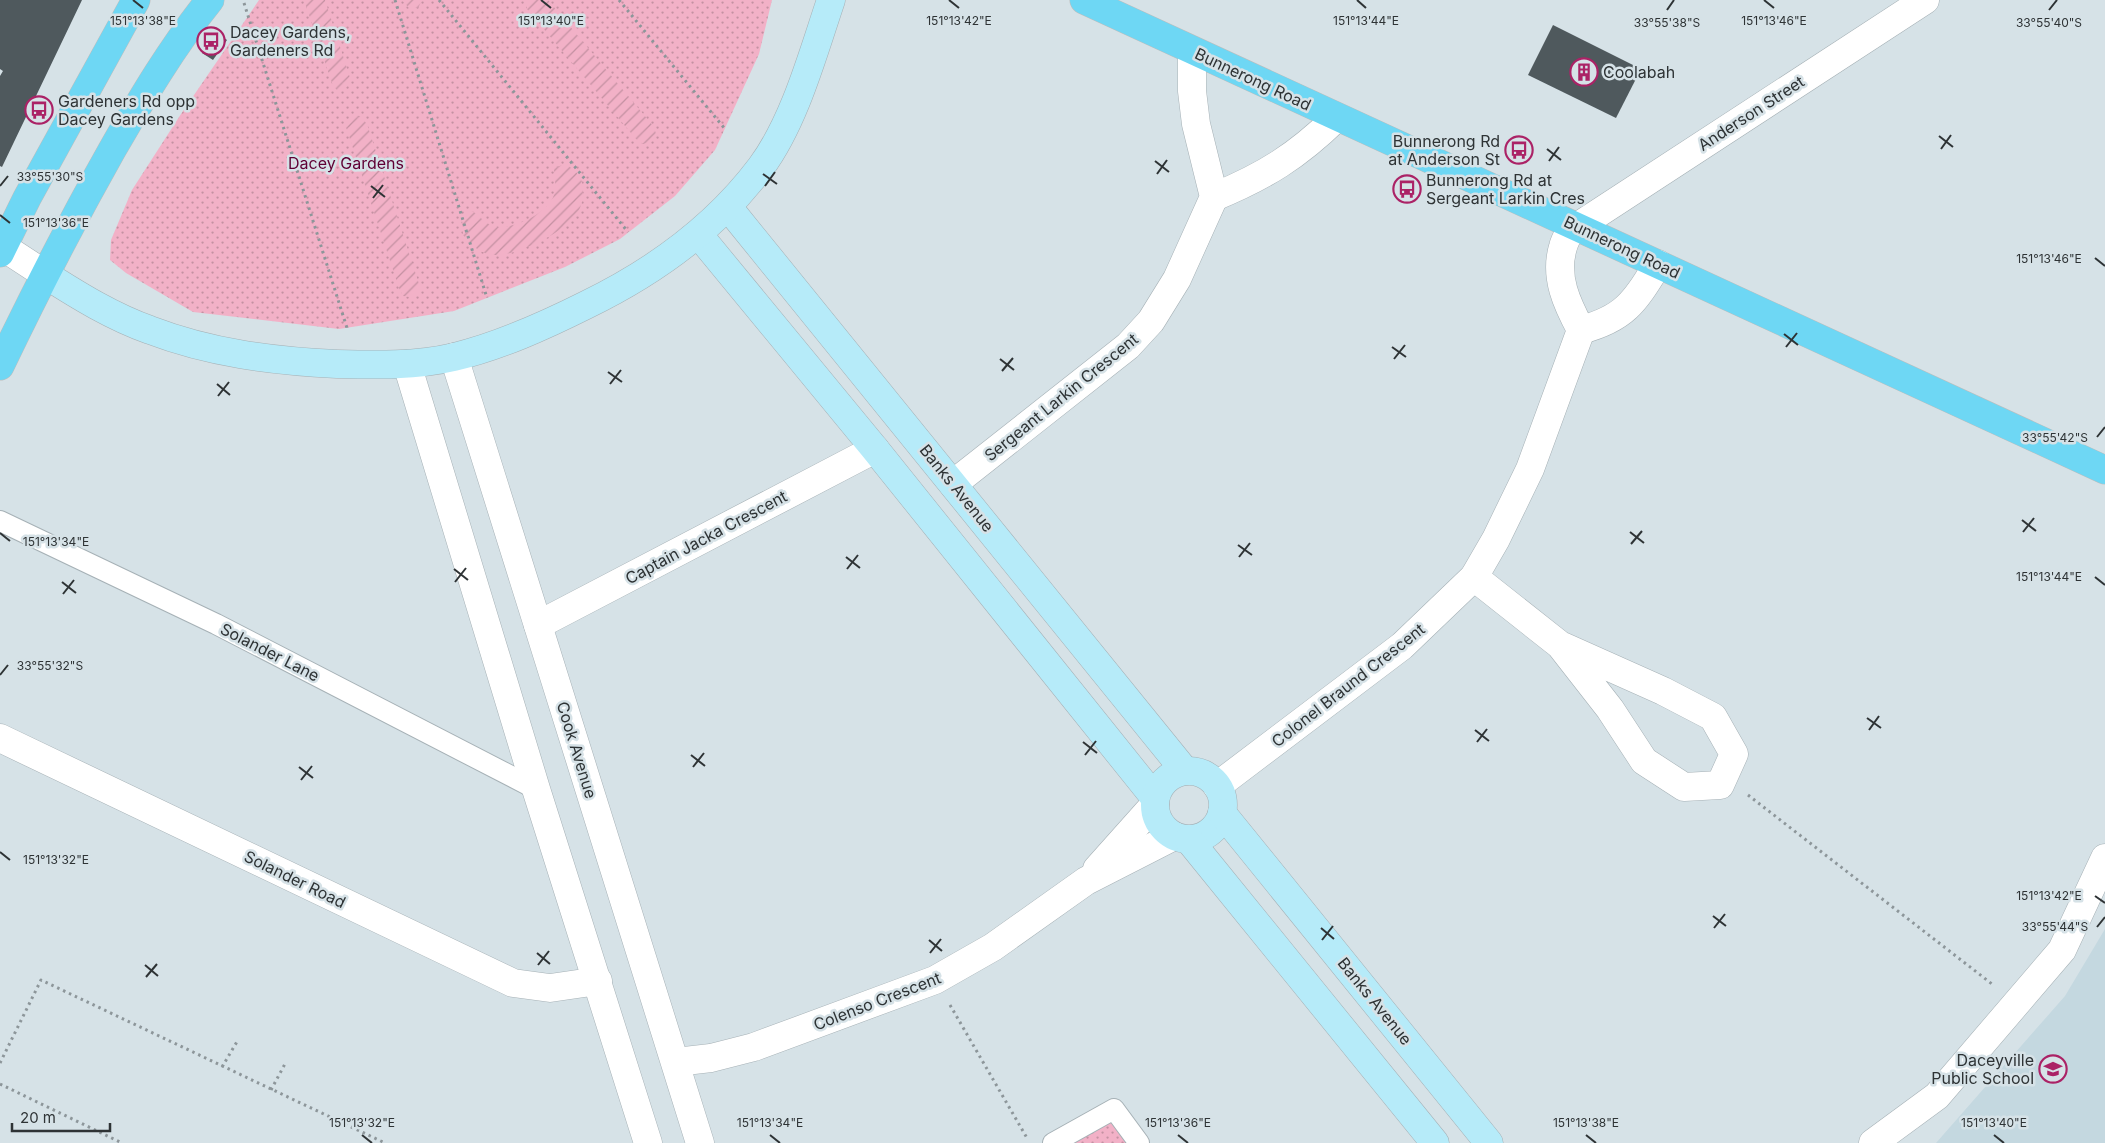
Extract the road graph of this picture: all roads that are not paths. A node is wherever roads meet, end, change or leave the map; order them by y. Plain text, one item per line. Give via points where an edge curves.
1 (136, 0) edge
2 (210, 0) edge
3 (832, 0) edge
4 (1084, 0) edge
5 (1925, 0) edge
6 (1192, 51) junction
7 (1336, 118) junction
8 (1214, 197) junction
9 (728, 207) junction
10 (1575, 226) junction
11 (698, 234) junction
12 (1, 249) edge
13 (1658, 264) junction
14 (46, 275) junction
15 (1581, 330) junction
16 (454, 357) junction
17 (407, 364) junction
18 (0, 366) edge
19 (875, 449) junction
20 (2105, 470) edge
21 (953, 484) junction
22 (0, 521) edge
23 (1474, 577) junction
24 (538, 625) junction
25 (1560, 645) junction
26 (0, 738) edge
27 (1184, 771) junction
28 (1217, 786) junction
29 (536, 789) junction
30 (1155, 801) junction
31 (1222, 813) junction
32 (1181, 838) junction
33 (2105, 858) edge
34 (1086, 881) junction
35 (598, 980) junction
36 (676, 1062) junction
37 (648, 1143) edge
38 (700, 1143) edge
39 (1053, 1143) edge
40 (1139, 1143) edge
41 (1435, 1143) edge
42 (1489, 1143) edge
43 (1873, 1143) edge

1 - 12 main road
2 - 14 main road via 184,32 144,94
3 - 9 street via 788,118 762,165
4 - 6 main road, Bunnerong Road
5 - 10 street, Anderson Street
6 - 7 main road, Bunnerong Road
6 - 8 street via 1196,124
7 - 8 street via 1312,142 1280,165
7 - 10 main road, Bunnerong Road
8 - 21 street, Sergeant Larkin Crescent via 1177,279 1151,322 1128,346
9 - 11 street
9 - 21 street, Banks Avenue
10 - 13 main road, Bunnerong Road
10 - 15 street via 1563,247 1559,275 1566,303
11 - 16 street via 608,295 508,340
11 - 19 street
12 - 14 street
13 - 15 street via 1636,299 1622,314 1601,325
13 - 20 main road, Bunnerong Road
14 - 17 street via 116,316 150,331 230,353 285,361
14 - 18 main road
15 - 23 street, Colonel Braund Crescent via 1530,469
16 - 17 street
16 - 24 street, Cook Avenue
17 - 29 street
19 - 24 street, Captain Jacka Crescent
19 - 30 street
21 - 27 street, Banks Avenue
22 - 29 lane, Solander Lane via 216,624
23 - 25 street
23 - 28 street, Colonel Braund Crescent via 1402,646
24 - 36 street, Cook Avenue
25 - 25 street via 1644,761 1684,787 1720,784 1734,754 1713,717
26 - 35 street, Solander Road via 514,983 550,988
27 - 28 street via 1203,774
27 - 30 street via 1166,780
28 - 31 street
29 - 35 street
30 - 32 street via 1159,823
30 - 34 street, Colenso Crescent
31 - 32 street via 1210,832 1200,838
31 - 42 street, Banks Avenue
32 - 34 street, Colenso Crescent
32 - 41 street
33 - 43 street via 2062,950 1937,1096
34 - 36 street, Colenso Crescent via 993,947 936,980 754,1047 711,1058
35 - 37 street
36 - 38 street, Cook Avenue
39 - 40 lane via 1114,1109

